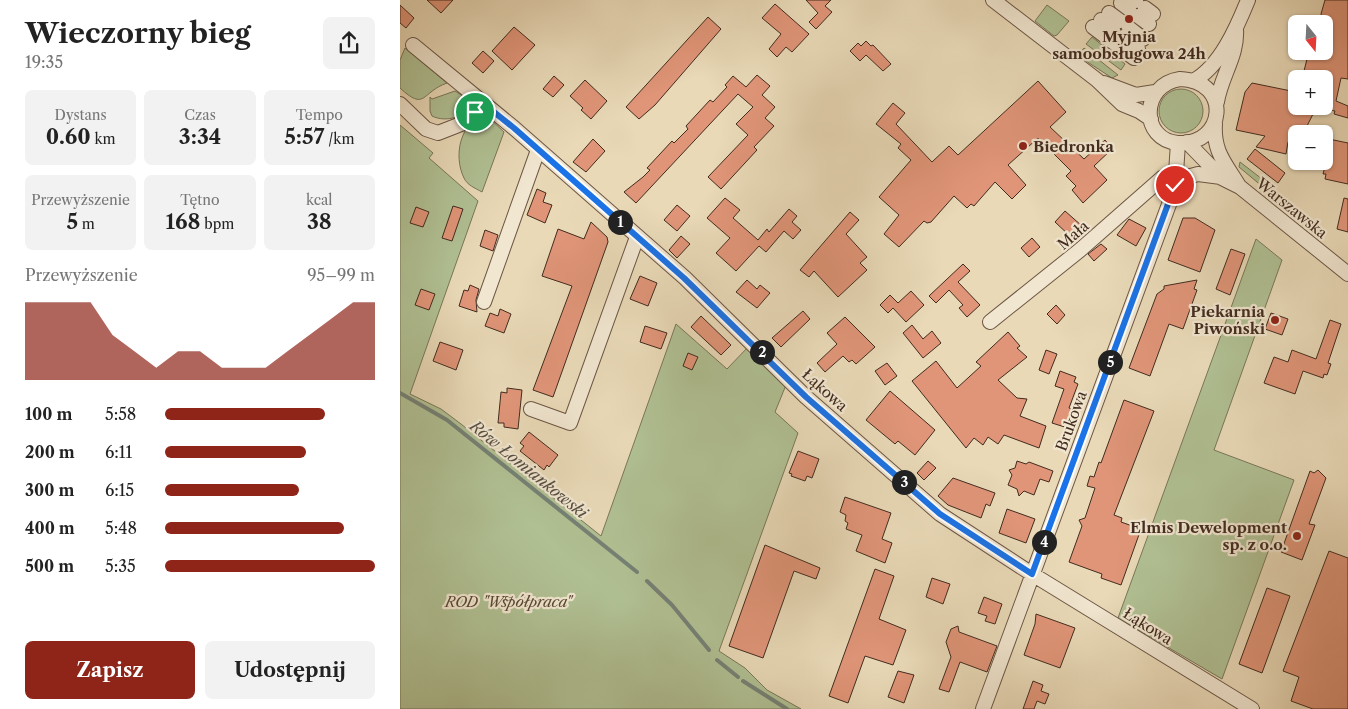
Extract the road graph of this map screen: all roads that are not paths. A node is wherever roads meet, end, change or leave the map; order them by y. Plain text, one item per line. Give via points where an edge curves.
1 (993, 0) edge
2 (1248, 0) edge
3 (1113, 25) joint
4 (1236, 29) junction
5 (413, 45) dead end
6 (1097, 80) junction
7 (1193, 81) junction
8 (1155, 92) junction
9 (1217, 102) junction
10 (400, 104) edge
11 (484, 104) junction
12 (1150, 119) junction
13 (1215, 124) junction
14 (1182, 142) junction
15 (538, 150) junction
16 (1176, 176) junction
17 (1222, 178) junction
18 (1240, 186) junction
19 (637, 238) junction
20 (1348, 274) edge
21 (484, 302) dead end
22 (990, 322) dead end
23 (531, 409) dead end
24 (1032, 574) junction
25 (983, 709) edge
26 (1252, 709) edge

1 - 6 street
2 - 4 street
3 - 3 street via 1138,49
4 - 7 street via 1210,68
4 - 9 street via 1232,59 1220,85
5 - 11 street, Łąkowa
6 - 8 street via 1136,95
6 - 12 street via 1122,104
7 - 8 street via 1171,80
7 - 9 street via 1210,91
8 - 12 street via 1149,109
9 - 13 street
10 - 11 street via 426,129 438,133 461,124
11 - 15 street, Łąkowa
12 - 14 street via 1159,134
13 - 14 street via 1205,134
13 - 18 street, Warszawska via 1216,148
14 - 16 street, Brukowa
14 - 17 street, Warszawska
15 - 19 street, Łąkowa
15 - 21 street
16 - 17 street, Warszawska via 1198,174
16 - 22 street, Mała via 1164,176 1080,250
16 - 24 street, Brukowa
17 - 18 street, Warszawska
18 - 20 street, Warszawska
19 - 23 street via 570,424
19 - 24 street, Łąkowa via 684,278 806,397 940,514
24 - 25 street, Brukowa
24 - 26 street, Łąkowa

